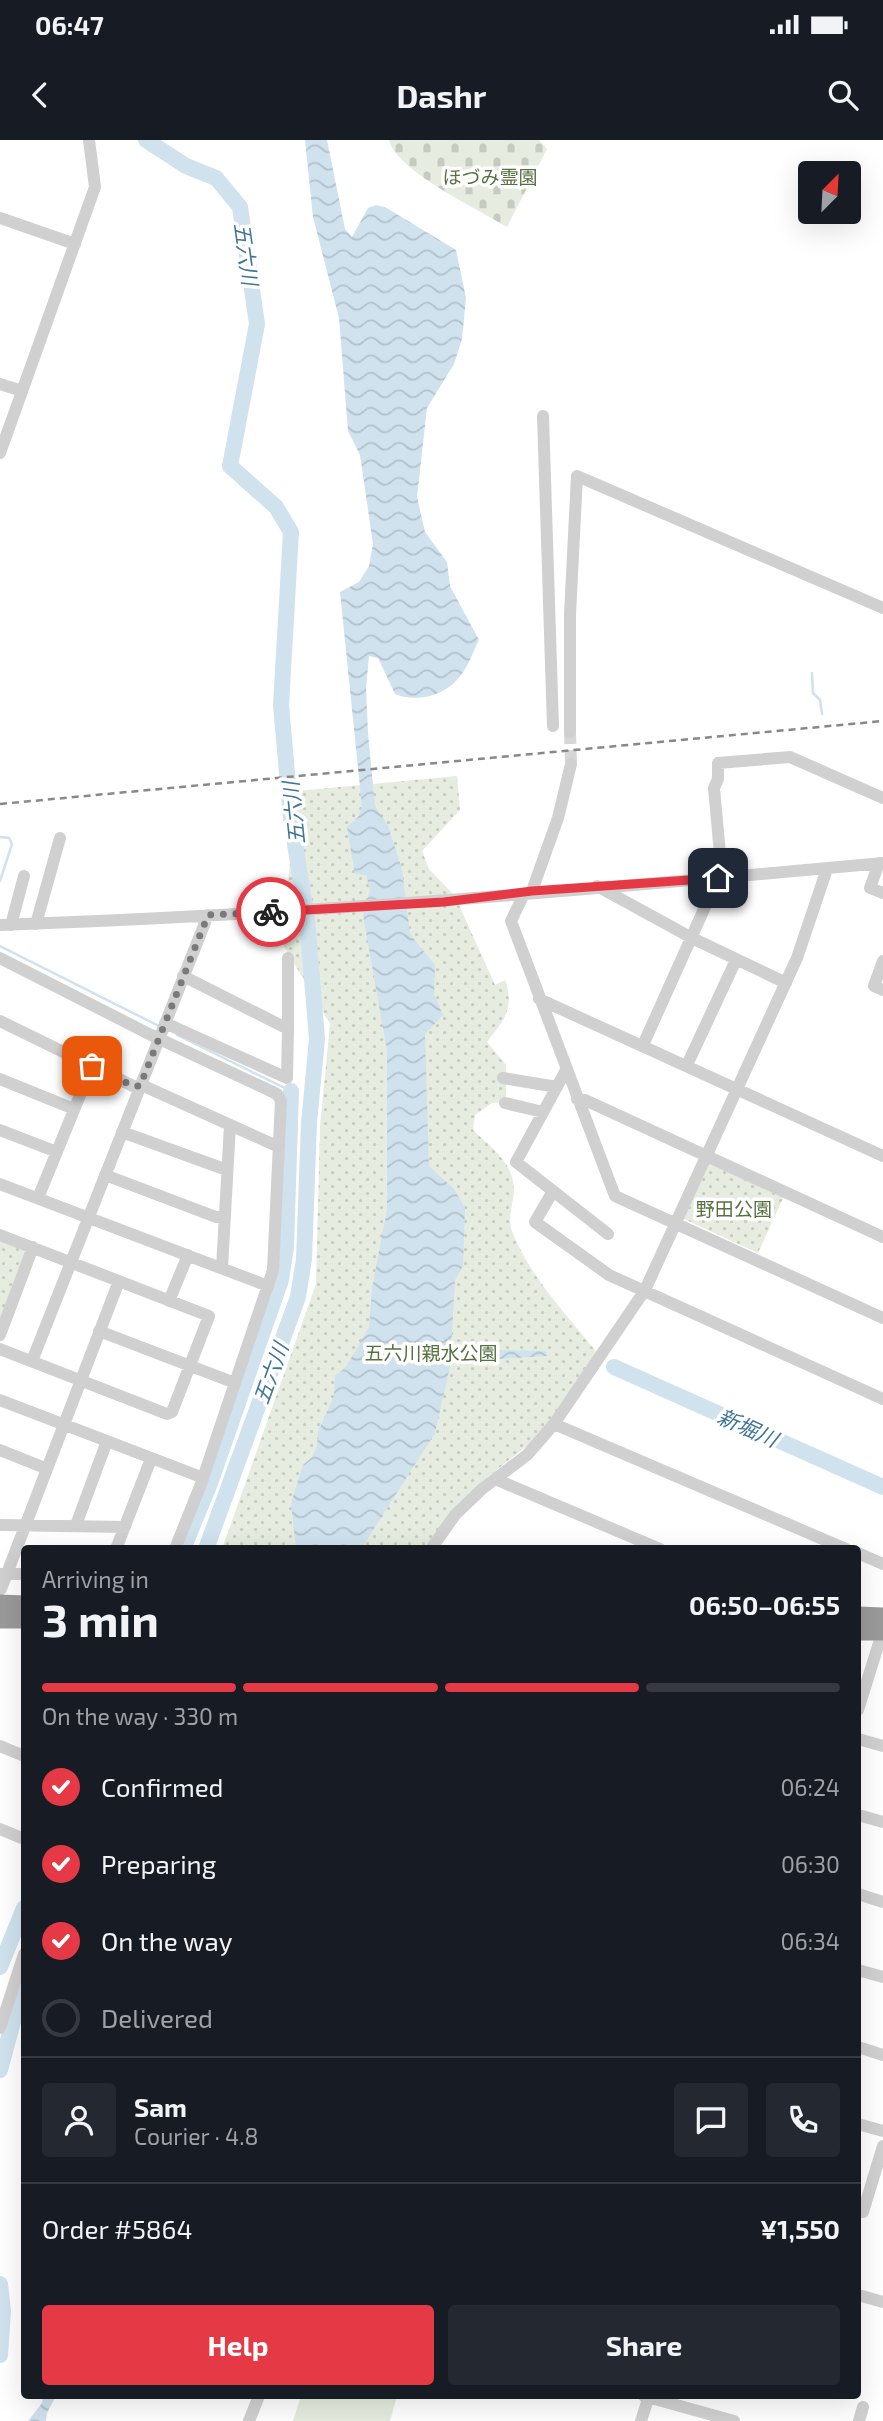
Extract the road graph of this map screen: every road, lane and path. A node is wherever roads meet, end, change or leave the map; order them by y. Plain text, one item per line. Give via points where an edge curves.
1 (89, 140) edge
2 (0, 218) edge
3 (75, 244) junction
4 (0, 384) edge
5 (22, 391) junction
6 (543, 416) dead end
7 (0, 453) edge
8 (883, 608) edge
9 (553, 726) dead end
10 (570, 732) tunnel mouth
11 (571, 764) tunnel mouth
12 (883, 798) edge
13 (60, 838) dead end
14 (881, 863) edge
15 (827, 869) junction
16 (24, 876) dead end
17 (720, 877) junction
18 (597, 886) junction
19 (528, 893) junction
20 (883, 893) edge
21 (208, 915) junction
22 (36, 924) junction
23 (5, 925) edge
24 (692, 938) junction
25 (0, 958) edge
26 (288, 958) dead end
27 (736, 960) junction
28 (883, 961) edge
29 (183, 976) junction
30 (786, 983) junction
31 (883, 990) edge
32 (539, 999) junction
33 (0, 1021) edge
34 (165, 1023) junction
35 (288, 1029) junction
36 (158, 1038) junction
37 (643, 1045) junction
38 (687, 1065) junction
39 (92, 1066) junction
40 (566, 1070) junction
41 (503, 1078) dead end
42 (0, 1079) edge
43 (140, 1086) junction
44 (557, 1087) junction
45 (738, 1088) junction
46 (577, 1100) junction
47 (505, 1103) dead end
48 (74, 1109) junction
49 (543, 1112) junction
50 (230, 1125) junction
51 (0, 1130) edge
52 (122, 1132) junction
53 (279, 1147) junction
54 (57, 1152) junction
55 (707, 1156) junction
56 (883, 1156) edge
57 (226, 1170) junction
58 (105, 1175) junction
59 (0, 1184) edge
60 (553, 1191) junction
61 (38, 1198) junction
62 (88, 1217) junction
63 (225, 1217) junction
64 (676, 1222) junction
65 (608, 1234) dead end
66 (0, 1235) edge
67 (883, 1237) edge
68 (33, 1247) junction
69 (188, 1255) junction
70 (71, 1262) junction
71 (222, 1268) junction
72 (119, 1281) junction
73 (268, 1286) junction
74 (645, 1290) junction
75 (169, 1301) junction
76 (883, 1318) edge
77 (99, 1331) junction
78 (0, 1335) edge
79 (0, 1349) edge
80 (32, 1361) junction
81 (190, 1365) junction
82 (80, 1380) junction
83 (235, 1382) junction
84 (883, 1399) edge
85 (0, 1400) edge
86 (62, 1424) junction
87 (554, 1424) junction
88 (107, 1441) junction
89 (0, 1450) edge
90 (152, 1459) junction
91 (45, 1468) junction
92 (201, 1477) junction
93 (495, 1479) junction
94 (0, 1525) edge
95 (76, 1525) junction
96 (23, 1526) junction
97 (124, 1527) junction
98 (117, 1545) edge
99 (176, 1545) edge
100 (434, 1545) edge
101 (651, 1545) edge
102 (837, 1545) edge
103 (861, 1554) edge
104 (883, 1564) edge
105 (2, 1574) edge
106 (21, 1574) edge
107 (1, 1597) edge
108 (21, 1604) edge
109 (861, 1616) edge
110 (883, 1617) edge
111 (0, 1619) edge
112 (21, 1619) edge
113 (861, 1631) edge
114 (883, 1631) edge
115 (877, 1666) edge
116 (861, 1703) edge
117 (861, 1740) edge
118 (0, 1746) edge
119 (883, 1746) edge
120 (21, 1755) edge
121 (861, 1816) edge
122 (883, 1822) edge
123 (0, 1829) edge
124 (21, 1838) edge
125 (861, 1895) edge
126 (883, 1902) edge
127 (21, 1963) edge
128 (861, 1971) edge
129 (883, 1977) edge
130 (0, 2028) edge
131 (861, 2048) edge
132 (883, 2055) edge
133 (861, 2125) edge
134 (883, 2131) edge
135 (883, 2146) edge
136 (863, 2212) dead end
137 (861, 2296) edge
138 (883, 2302) edge
139 (257, 2399) edge
140 (646, 2399) edge
141 (657, 2399) edge
142 (863, 2407) dead end
143 (249, 2421) edge
144 (641, 2421) edge
145 (734, 2421) edge
146 (859, 2421) edge

1 - 3 street via 94,187
2 - 3 street
3 - 5 street
4 - 5 street
5 - 7 street
6 - 9 street
8 - 10 street via 577,475
11 - 19 street via 558,818
12 - 17 street via 790,757 718,764 714,788
13 - 22 street
14 - 15 street
14 - 20 street via 870,888
15 - 17 street
15 - 30 street
16 - 23 street
17 - 18 street
17 - 24 street
18 - 19 street
18 - 24 street
19 - 21 street
19 - 32 street via 511,921
21 - 22 street
21 - 29 street
22 - 23 street
24 - 27 street
24 - 37 street
25 - 36 street
26 - 35 street
27 - 30 street
27 - 38 street
28 - 31 street via 874,986
29 - 34 street
29 - 35 street
30 - 45 street
32 - 37 street
32 - 40 street
33 - 39 street
34 - 35 street via 283,1079 287,1078
34 - 36 street
36 - 43 street
36 - 53 street via 277,1094 281,1101
37 - 38 street
38 - 45 street
39 - 43 street
39 - 48 street
40 - 44 street
40 - 46 street
41 - 44 street
42 - 48 street
43 - 50 street
43 - 52 street
44 - 49 street
45 - 55 street
45 - 56 street
46 - 55 street
46 - 64 street via 615,1196
47 - 49 street
48 - 54 street
49 - 60 street via 516,1162
50 - 53 street
50 - 57 street
51 - 54 street
52 - 57 street
52 - 58 street
53 - 73 street via 277,1231
54 - 61 street
55 - 64 street
55 - 67 street
57 - 63 street
58 - 62 street
58 - 63 street
59 - 61 street
60 - 65 street
60 - 74 street via 535,1222 609,1275
61 - 62 street
62 - 69 street
62 - 70 street
63 - 71 street
64 - 74 street
64 - 76 street
66 - 68 street
68 - 70 street
68 - 78 street
69 - 71 street
69 - 75 street
70 - 72 street
70 - 80 street
71 - 73 street
72 - 75 street
72 - 77 street
73 - 83 street
74 - 84 street
74 - 87 street
75 - 81 street via 209,1316
77 - 81 street
77 - 82 street
79 - 80 street
80 - 82 street
81 - 82 street via 172,1412 167,1414
81 - 83 street
82 - 86 street
83 - 92 street
85 - 86 street
86 - 88 street
86 - 91 street
87 - 93 street via 527,1455
87 - 102 street
88 - 90 street
88 - 95 street
89 - 91 street
90 - 92 street
90 - 97 street
91 - 96 street
92 - 99 street
93 - 100 street via 455,1515
93 - 101 street
94 - 96 street
95 - 96 street
95 - 97 street
96 - 105 street
97 - 98 street
103 - 104 street
105 - 106 street
105 - 107 street
107 - 108 highway
109 - 110 highway
111 - 112 highway
113 - 114 highway
114 - 115 street
115 - 116 street
117 - 119 street
118 - 120 street
121 - 122 street
123 - 124 street
125 - 126 street
127 - 130 street
128 - 129 street
131 - 132 street
133 - 134 street
135 - 136 street
137 - 138 street
139 - 143 street
140 - 144 street
141 - 145 street
142 - 146 street

